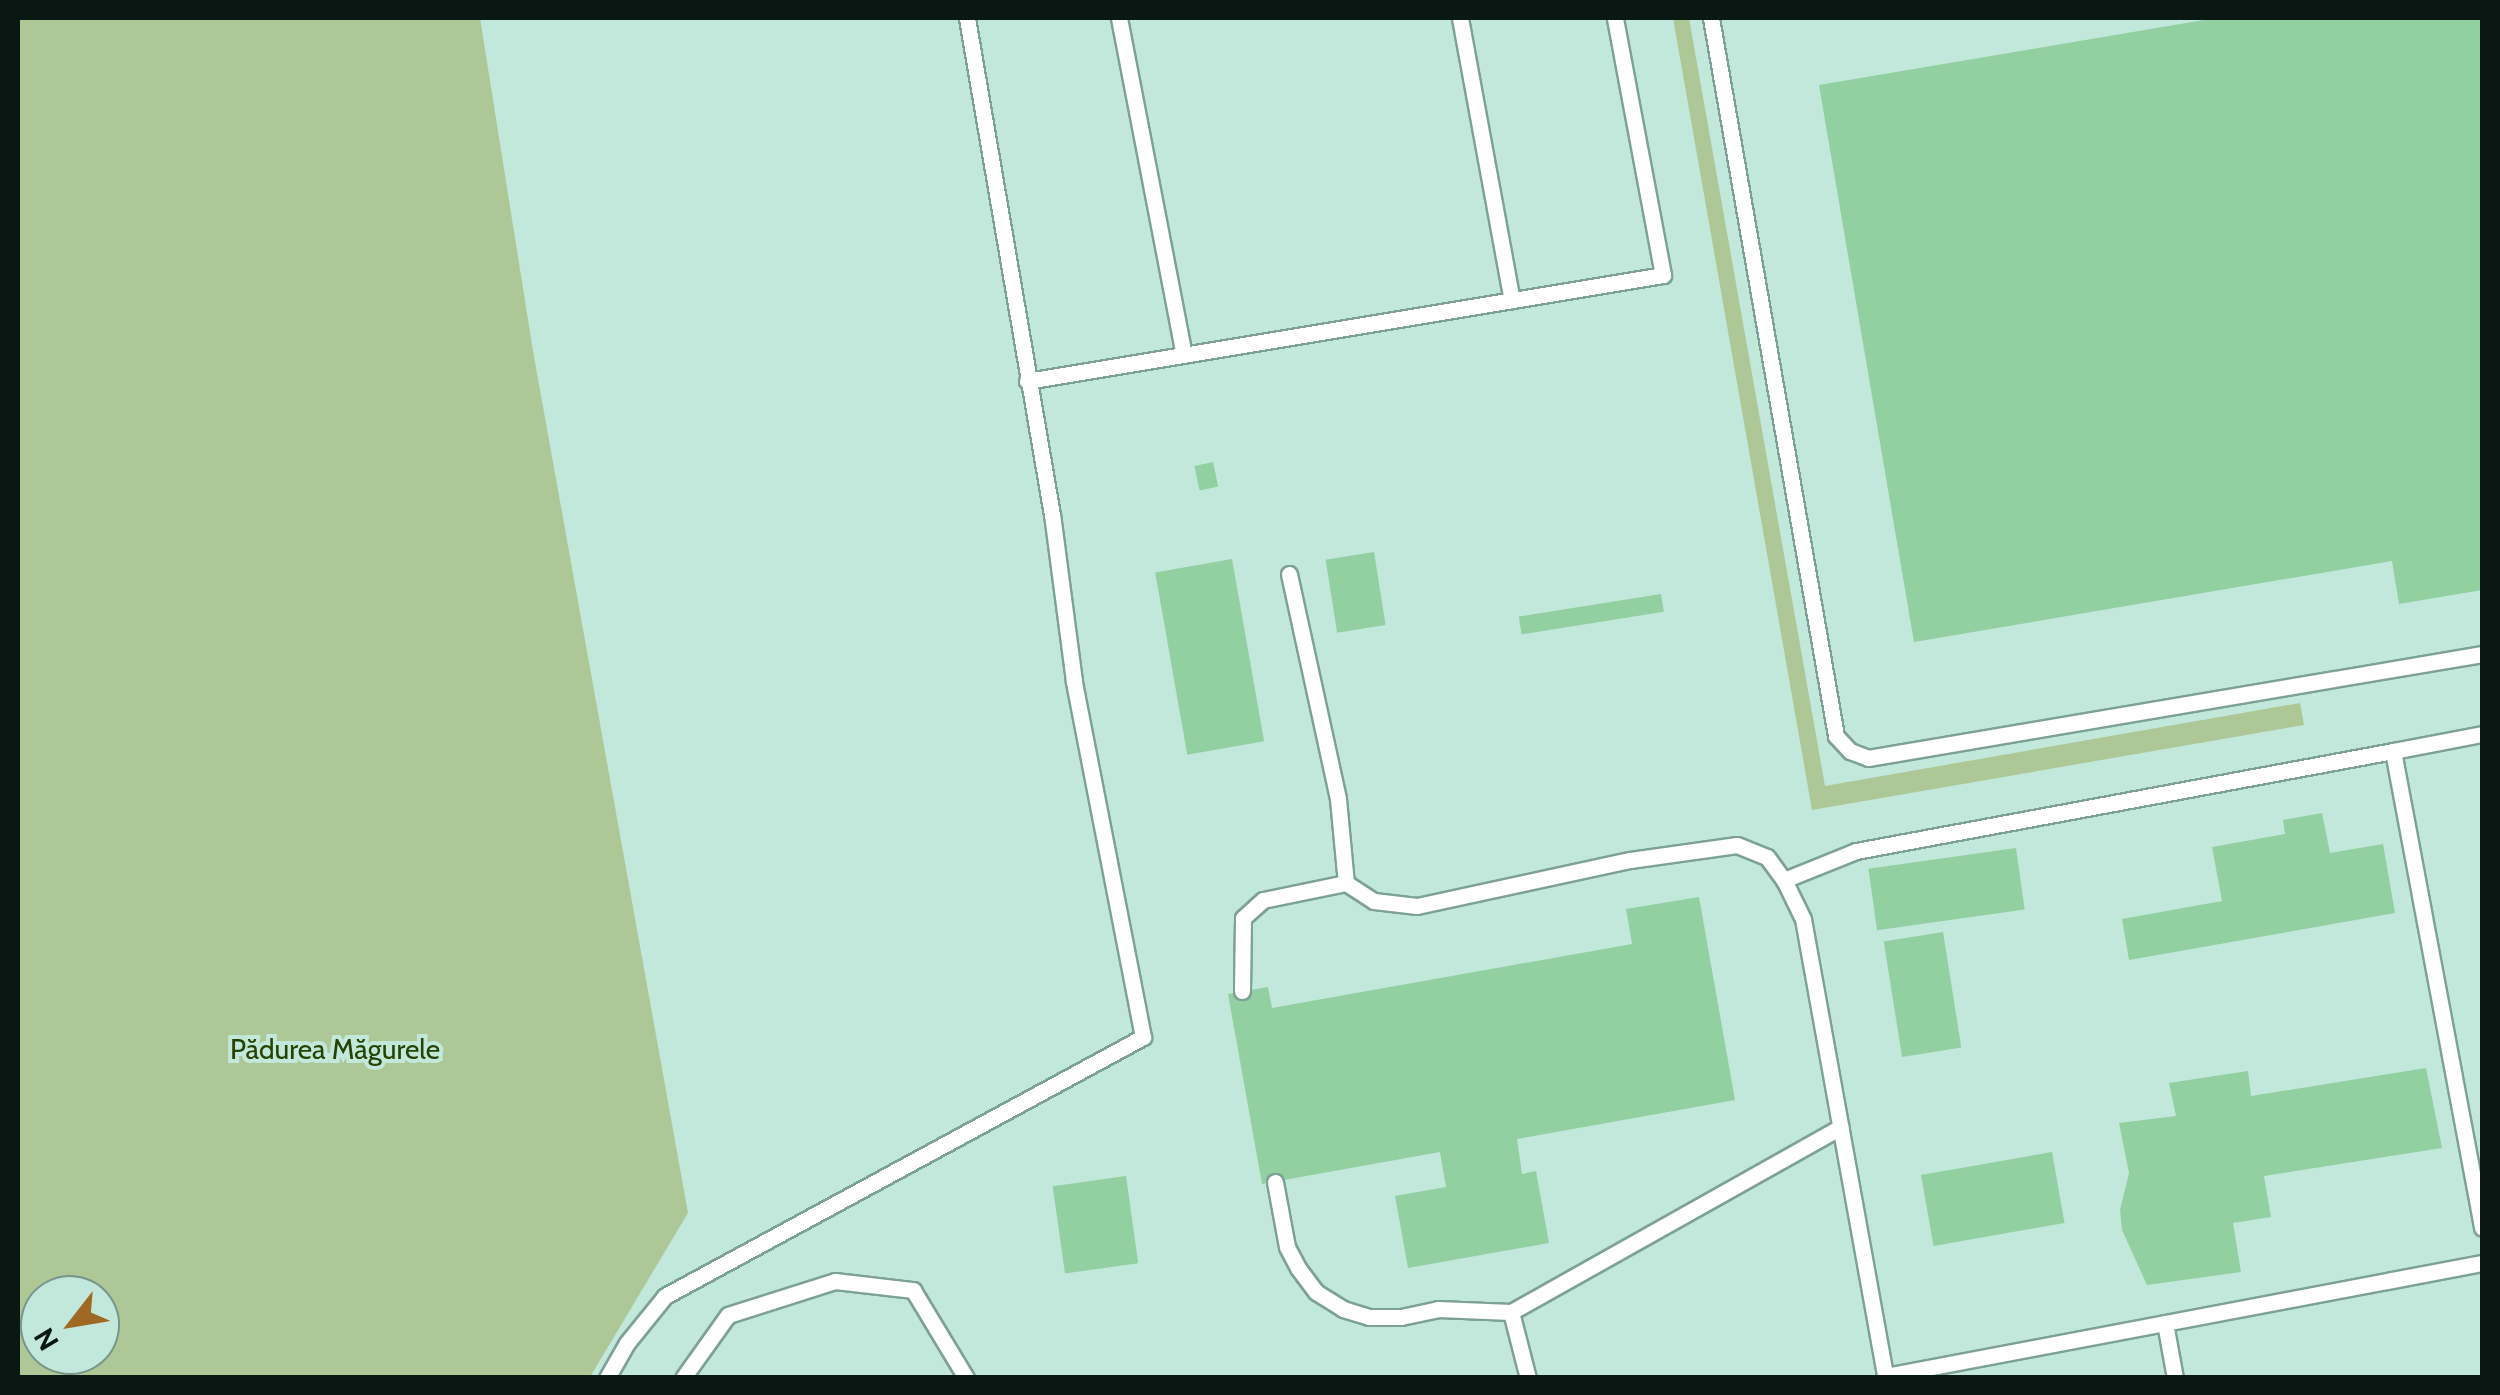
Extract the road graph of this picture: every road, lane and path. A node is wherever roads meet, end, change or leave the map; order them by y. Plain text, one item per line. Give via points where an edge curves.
1 (968, 18) edge
2 (1119, 18) edge
3 (1460, 18) edge
4 (1615, 18) edge
5 (1711, 18) edge
6 (1512, 300) junction
7 (1184, 354) junction
8 (1027, 381) junction
9 (1289, 574) dead end
10 (2482, 654) edge
11 (2482, 734) edge
12 (2393, 751) junction
13 (1784, 880) junction
14 (1346, 883) junction
15 (1242, 991) dead end
16 (1841, 1126) junction
17 (1274, 1182) dead end
18 (2482, 1228) edge
19 (2482, 1263) edge
20 (1511, 1312) junction
21 (2166, 1323) junction
22 (1881, 1377) edge
23 (607, 1378) edge
24 (683, 1378) edge
25 (966, 1378) edge
26 (1528, 1378) edge
27 (2174, 1378) edge

1 - 8 lane
2 - 7 lane
3 - 6 lane
4 - 6 lane via 1664,276
5 - 10 lane via 1836,736 1850,752 1868,758
6 - 7 lane
7 - 8 lane
8 - 23 lane via 1074,681 1142,1037 665,1296
9 - 14 lane via 1338,799
11 - 12 lane
12 - 13 lane via 1856,851
12 - 18 lane
13 - 14 lane via 1767,857 1737,846 1630,860 1418,906 1374,901
13 - 16 lane via 1803,919
14 - 15 lane via 1263,900 1243,918
16 - 20 lane
16 - 22 lane
17 - 20 lane via 1287,1248 1316,1292 1343,1310 1401,1318 1438,1309
19 - 21 lane
20 - 26 lane
21 - 22 lane
21 - 27 lane
24 - 25 lane via 728,1315 835,1281 913,1290

